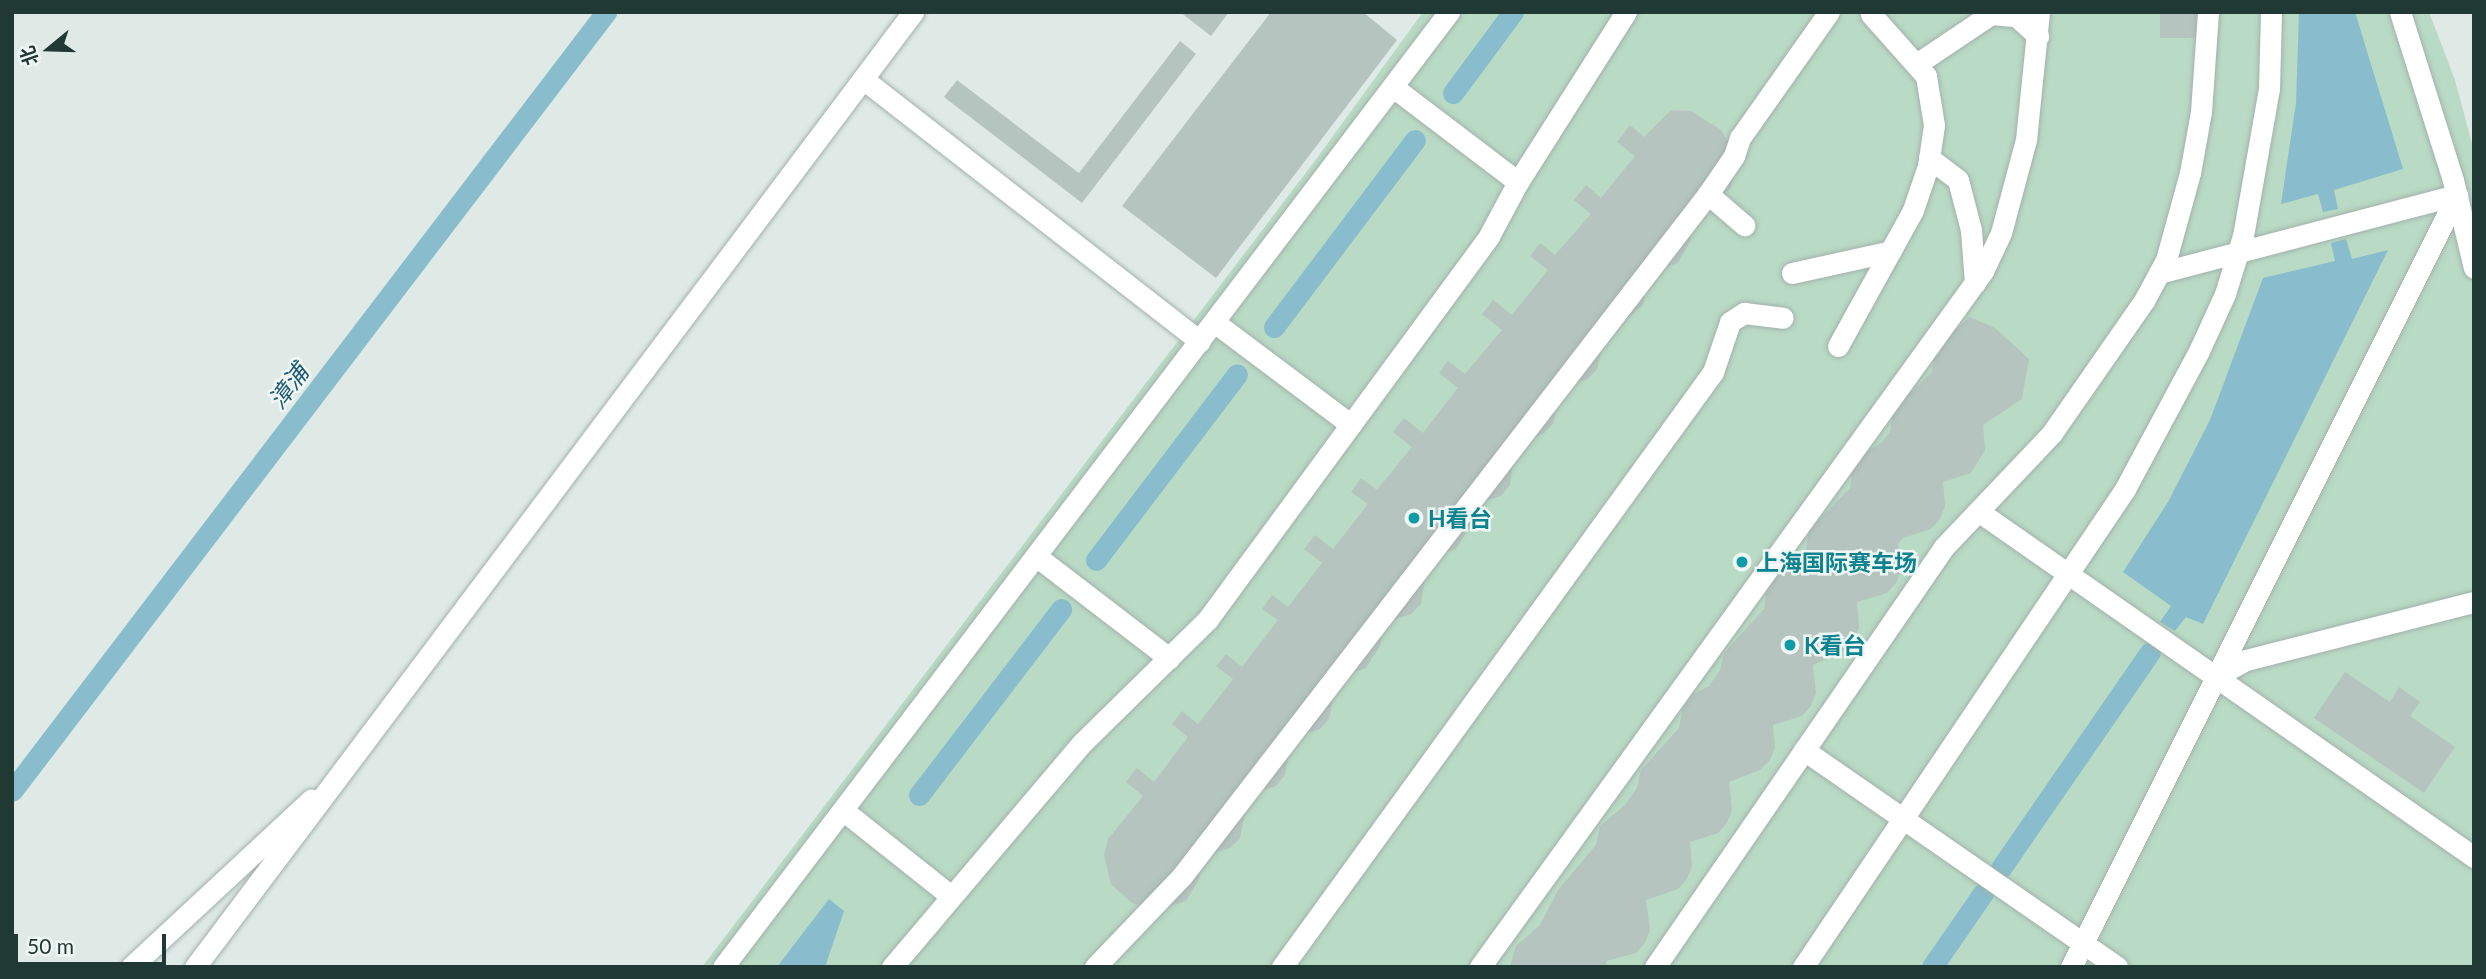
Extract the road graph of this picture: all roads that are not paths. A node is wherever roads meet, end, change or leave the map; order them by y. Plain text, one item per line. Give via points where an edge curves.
1 (913, 12) edge
2 (1449, 12) edge
3 (1626, 12) edge
4 (1829, 12) edge
5 (2039, 12) edge
6 (2208, 12) edge
7 (2271, 12) edge
8 (2400, 12) edge
9 (1871, 14) dead end
10 (2038, 36) junction
11 (1918, 63) junction
12 (863, 79) junction
13 (1393, 87) junction
14 (1929, 158) junction
15 (1518, 182) junction
16 (2461, 183) edge
17 (1708, 194) junction
18 (2468, 215) edge
19 (1744, 225) dead end
20 (1891, 251) junction
21 (2238, 253) junction
22 (2474, 268) edge
23 (1792, 272) dead end
24 (2159, 273) junction
25 (1975, 282) junction
26 (1783, 318) dead end
27 (1214, 322) junction
28 (1199, 341) junction
29 (1838, 346) dead end
30 (1351, 425) junction
31 (1978, 511) junction
32 (1037, 556) junction
33 (2069, 575) junction
34 (2474, 602) edge
35 (2238, 632) junction
36 (1169, 658) junction
37 (2246, 660) junction
38 (2215, 677) junction
39 (1804, 750) junction
40 (358, 755) junction
41 (844, 811) junction
42 (1904, 819) junction
43 (2474, 857) edge
44 (951, 897) junction
45 (2083, 943) junction
46 (131, 967) edge
47 (195, 967) edge
48 (723, 967) edge
49 (892, 967) edge
50 (1095, 967) edge
51 (1282, 967) edge
52 (1480, 967) edge
53 (1655, 967) edge
54 (1803, 967) edge
55 (2071, 967) edge
56 (2117, 967) edge

1 - 12 street
2 - 13 street
3 - 15 street
4 - 17 street via 1740,138 1734,156
5 - 10 street
6 - 24 street via 2201,112 2190,173
7 - 21 street via 2266,112
8 - 16 street
9 - 11 street
10 - 11 street via 2016,16 1991,13
10 - 25 street via 2026,140 2015,185 1992,255
11 - 14 street via 1933,102
12 - 28 street
12 - 40 street
13 - 15 street
13 - 27 street
14 - 20 street via 1922,188
14 - 25 street via 1958,180 1972,230
15 - 30 street via 1489,236
16 - 18 street
16 - 21 street
16 - 35 street
17 - 19 street
17 - 50 street via 1182,876
18 - 22 street
20 - 23 street
20 - 29 street
21 - 24 street
21 - 33 street via 2225,294 2167,415
24 - 31 street via 2052,433
25 - 52 street
26 - 51 street via 1744,313 1730,322 1713,372
27 - 28 street
27 - 30 street
28 - 32 street
30 - 36 street via 1208,619
31 - 33 street
31 - 39 street via 1944,547
32 - 36 street
32 - 41 street
33 - 38 street
33 - 42 street
34 - 37 street
35 - 37 street via 2236,650
35 - 38 street
36 - 44 street via 1082,743
37 - 38 street
38 - 43 street
38 - 45 street
39 - 42 street
39 - 53 street
40 - 46 street
40 - 47 street
41 - 44 street
41 - 48 street
42 - 45 street
42 - 54 street
44 - 49 street
45 - 55 street
45 - 56 street

